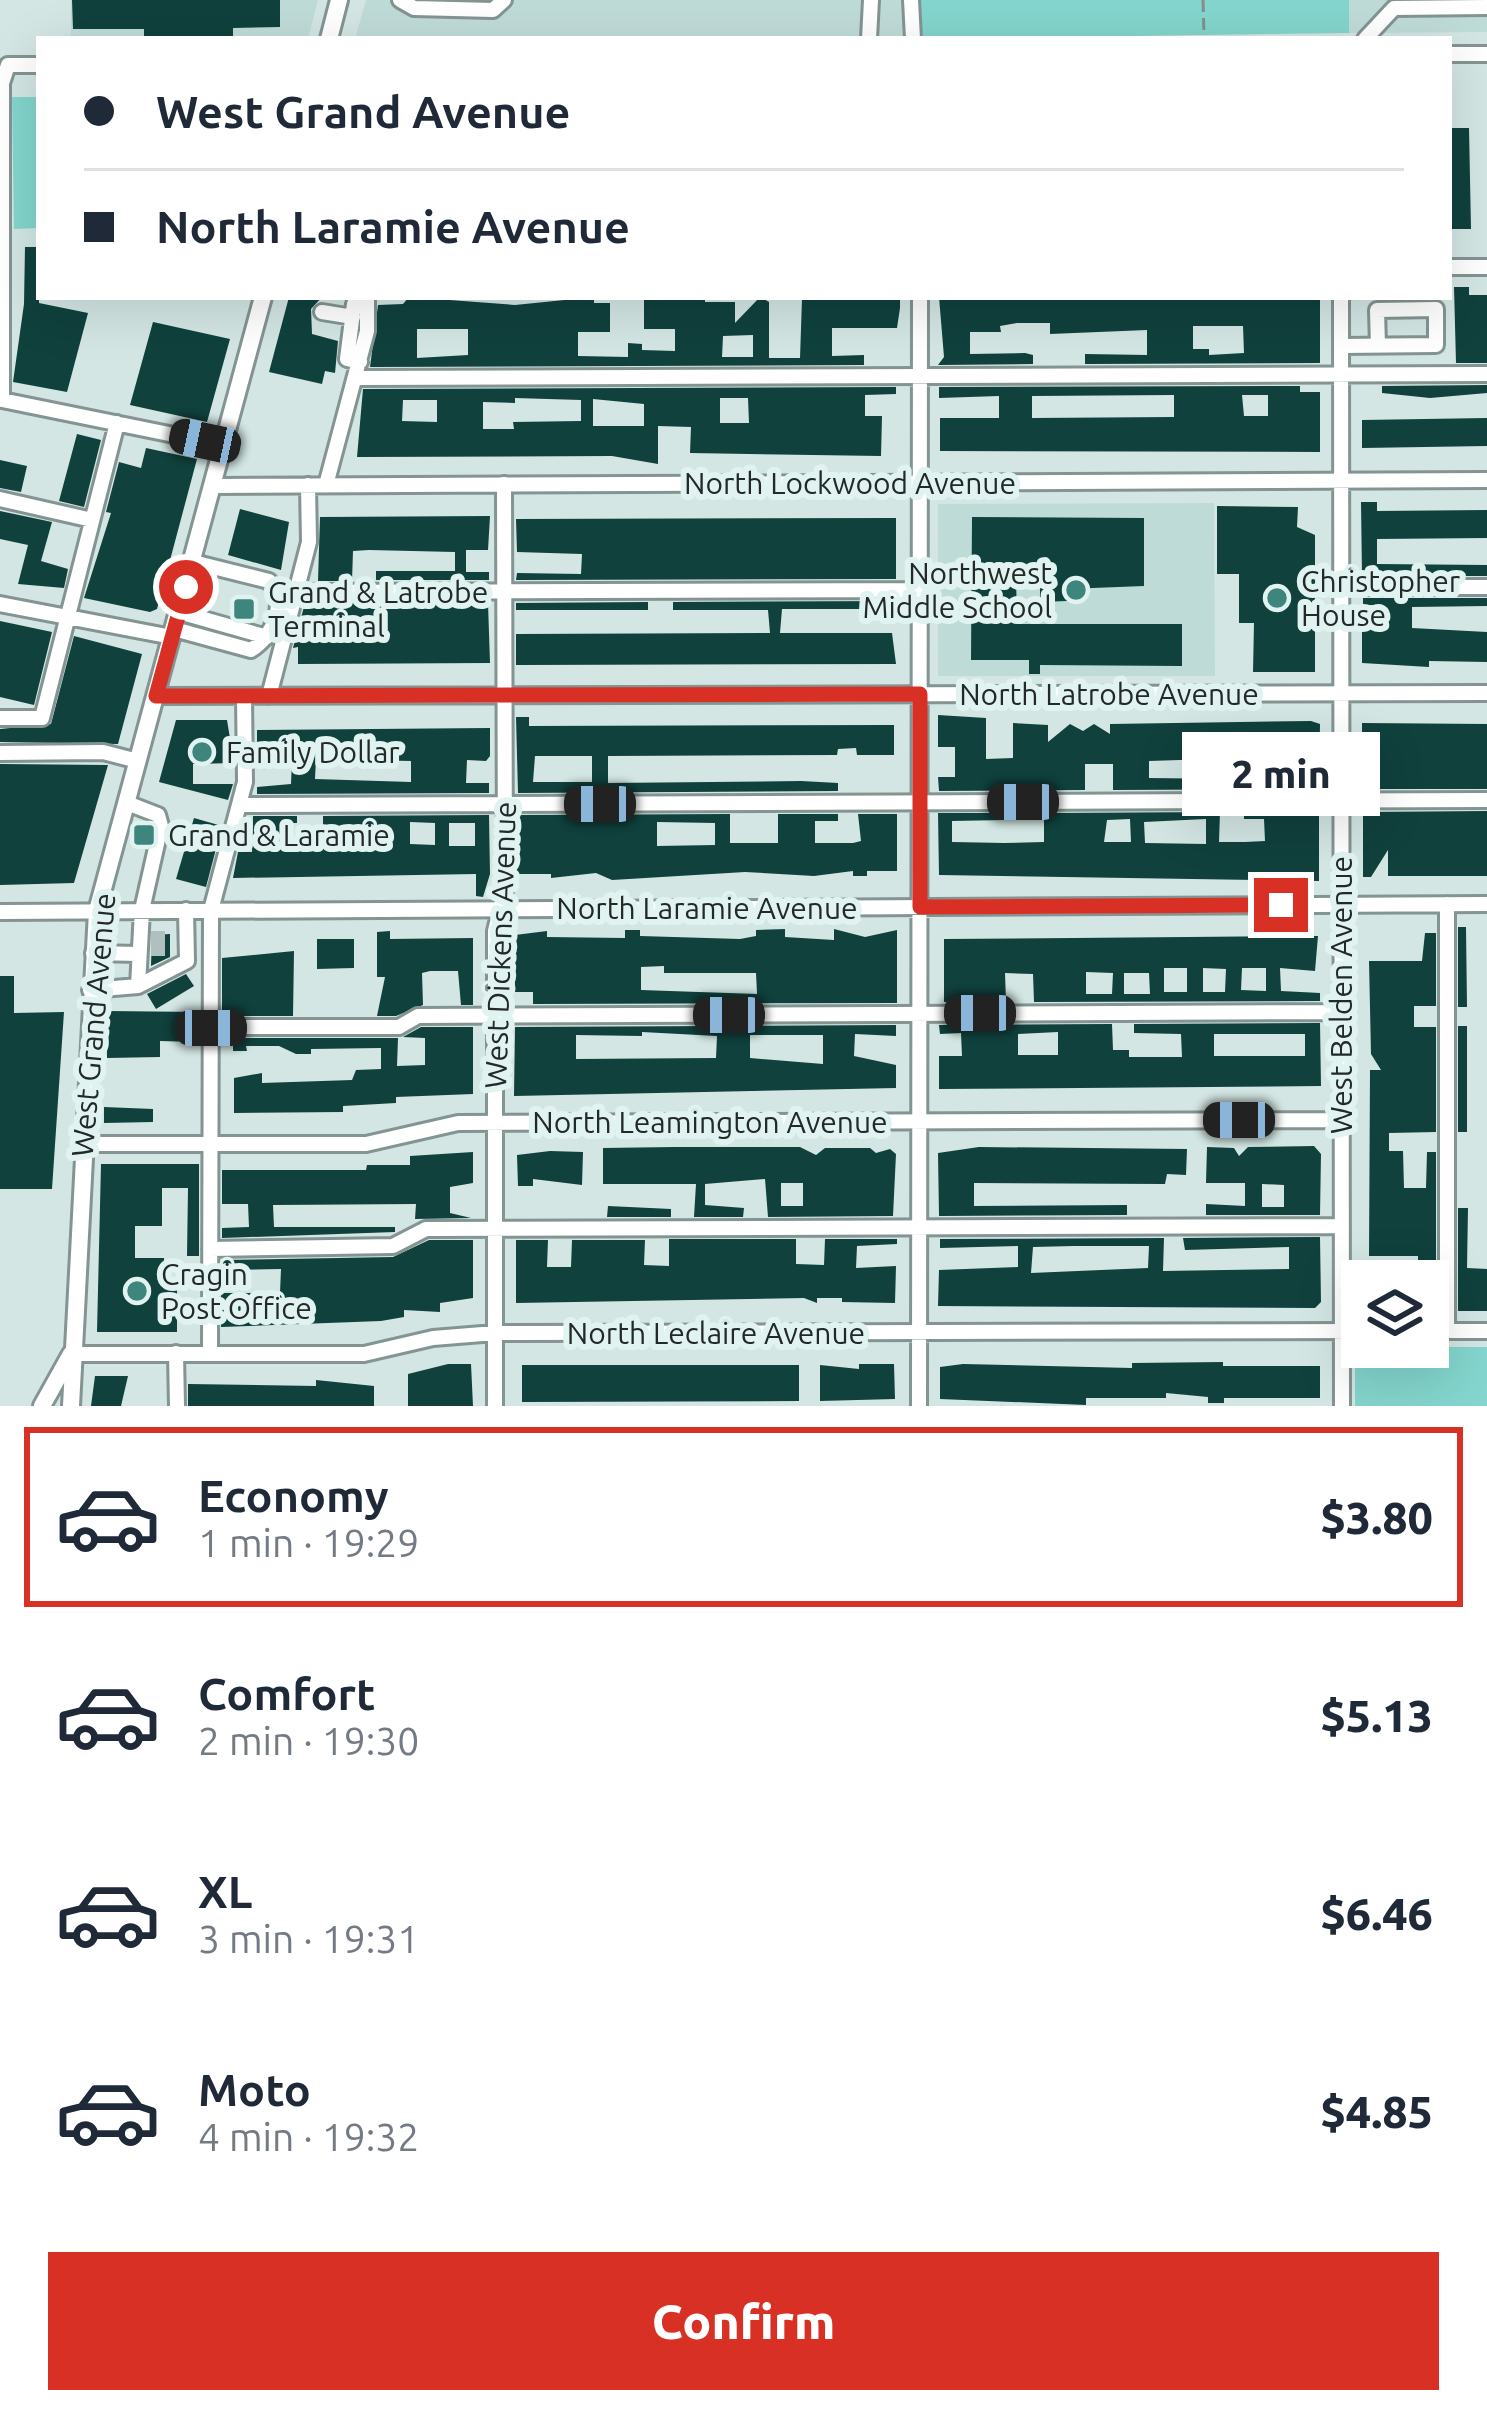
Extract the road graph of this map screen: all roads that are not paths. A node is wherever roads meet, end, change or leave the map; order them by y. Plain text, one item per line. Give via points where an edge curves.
1 (339, 0) edge
2 (400, 0) edge
3 (504, 0) edge
4 (871, 0) edge
5 (910, 0) edge
6 (1487, 7) edge
7 (330, 36) edge
8 (869, 36) edge
9 (913, 36) edge
10 (1368, 36) edge
11 (1452, 54) edge
12 (1487, 54) edge
13 (36, 65) edge
14 (1452, 267) edge
15 (1487, 267) edge
16 (262, 300) edge
17 (920, 300) edge
18 (1341, 300) edge
19 (367, 301) edge
20 (322, 312) dead end
21 (352, 317) junction
22 (1341, 346) junction
23 (1378, 346) junction
24 (359, 362) junction
25 (1487, 374) edge
26 (1341, 375) junction
27 (920, 376) junction
28 (356, 378) junction
29 (2, 400) edge
30 (117, 423) junction
31 (223, 445) junction
32 (1487, 480) edge
33 (1341, 481) junction
34 (920, 483) junction
35 (504, 484) junction
36 (213, 485) junction
37 (308, 485) junction
38 (326, 485) junction
39 (0, 499) edge
40 (92, 520) junction
41 (193, 562) junction
42 (1341, 587) junction
43 (1487, 587) edge
44 (920, 590) junction
45 (297, 592) junction
46 (505, 592) junction
47 (0, 604) edge
48 (67, 616) junction
49 (175, 626) junction
50 (1341, 693) junction
51 (1487, 693) edge
52 (920, 694) junction
53 (156, 696) junction
54 (244, 696) junction
55 (269, 696) junction
56 (505, 696) junction
57 (0, 718) edge
58 (0, 753) edge
59 (138, 760) junction
60 (1487, 800) edge
61 (1341, 801) junction
62 (920, 802) junction
63 (127, 803) junction
64 (505, 804) junction
65 (239, 805) junction
66 (1447, 904) junction
67 (1487, 904) edge
68 (1341, 905) junction
69 (920, 907) junction
70 (499, 909) junction
71 (142, 910) junction
72 (186, 910) junction
73 (211, 910) junction
74 (97, 911) junction
75 (0, 912) edge
76 (144, 946) junction
77 (93, 953) junction
78 (137, 986) junction
79 (90, 990) junction
80 (1340, 1012) junction
81 (920, 1014) junction
82 (495, 1016) junction
83 (211, 1028) junction
84 (1341, 1120) junction
85 (919, 1121) junction
86 (495, 1123) junction
87 (82, 1144) junction
88 (210, 1144) junction
89 (1341, 1226) junction
90 (919, 1228) junction
91 (495, 1229) junction
92 (210, 1249) junction
93 (1341, 1260) edge
94 (1447, 1260) edge
95 (1487, 1330) edge
96 (1341, 1331) edge
97 (1449, 1331) edge
98 (919, 1332) junction
99 (495, 1334) junction
100 (210, 1352) junction
101 (176, 1353) junction
102 (71, 1354) junction
103 (1342, 1368) edge
104 (42, 1406) edge
105 (71, 1406) edge
106 (177, 1406) edge
107 (495, 1406) edge
108 (919, 1406) edge
109 (1342, 1406) edge

1 - 7 main road
2 - 3 street via 414,8 494,10
4 - 8 street
5 - 9 street
6 - 10 street via 1394,8
11 - 12 street
13 - 29 street via 8,65 2,83
14 - 15 street
16 - 31 main road, West Grand Avenue
17 - 27 street
18 - 22 street, West Belden Avenue
19 - 21 street via 354,304
19 - 24 street
20 - 21 street
21 - 24 street via 347,358
22 - 23 street
22 - 26 street, West Belden Avenue
23 - 23 street via 1436,345 1436,309 1377,310
24 - 28 street
25 - 26 street
26 - 27 street
26 - 33 street, West Belden Avenue
27 - 28 street
27 - 34 street
28 - 38 street
29 - 30 street
30 - 31 street
30 - 40 street
31 - 36 main road, West Grand Avenue
32 - 33 street, North Lockwood Avenue
33 - 34 street, North Lockwood Avenue
33 - 42 street, West Belden Avenue
34 - 35 street, North Lockwood Avenue
34 - 44 street
35 - 38 street, North Lockwood Avenue
35 - 46 street, West Dickens Avenue
36 - 37 street, North Lockwood Avenue
36 - 41 main road, West Grand Avenue
37 - 38 street, North Lockwood Avenue
37 - 45 street via 309,542
39 - 40 street
40 - 48 street
41 - 49 main road, West Grand Avenue
41 - 49 street via 260,578 275,588 277,612 267,637 250,650
42 - 43 street
42 - 50 street, West Belden Avenue
44 - 46 street
44 - 52 street
45 - 46 street
45 - 55 street
46 - 56 street, West Dickens Avenue
47 - 48 street
48 - 49 street
48 - 57 street via 42,718
49 - 53 main road, West Grand Avenue
50 - 51 street, North Latrobe Avenue
50 - 52 street, North Latrobe Avenue
50 - 61 street, West Belden Avenue
52 - 56 street, North Latrobe Avenue
52 - 62 street
53 - 54 street, North Latrobe Avenue
53 - 59 main road, West Grand Avenue
54 - 55 street, North Latrobe Avenue
54 - 65 street
55 - 56 street, North Latrobe Avenue
56 - 64 street, West Dickens Avenue
58 - 59 street via 103,752
59 - 63 main road, West Grand Avenue
60 - 61 street
61 - 62 street
61 - 68 street, West Belden Avenue
62 - 64 street
62 - 69 street
63 - 71 street via 161,819
63 - 74 main road, West Grand Avenue
64 - 65 street
64 - 70 street, West Dickens Avenue
65 - 73 street
66 - 67 street, North Laramie Avenue
66 - 68 street, North Laramie Avenue
66 - 94 street
68 - 69 street, North Laramie Avenue
68 - 80 street, West Belden Avenue
69 - 70 street, North Laramie Avenue
69 - 81 street
70 - 73 street, North Laramie Avenue
70 - 82 street, West Dickens Avenue
71 - 72 street, North Laramie Avenue
71 - 74 street, North Laramie Avenue
71 - 76 street
72 - 73 street, North Laramie Avenue
72 - 78 street via 178,944 187,961
73 - 83 street
74 - 75 street, North Laramie Avenue
74 - 77 main road, West Grand Avenue
76 - 77 street
76 - 78 street
77 - 79 main road, West Grand Avenue
78 - 79 street
79 - 87 main road, West Grand Avenue
80 - 81 street
80 - 84 street, West Belden Avenue
81 - 82 street
81 - 85 street
82 - 83 street via 418,1016 399,1027
82 - 86 street, West Dickens Avenue
83 - 88 street
84 - 85 street, North Leamington Avenue
84 - 89 street, West Belden Avenue
85 - 86 street, North Leamington Avenue
85 - 90 street
86 - 88 street, North Leamington Avenue via 432,1126 366,1144
86 - 91 street, West Dickens Avenue
87 - 88 street, North Leamington Avenue
87 - 102 main road, West Grand Avenue
88 - 92 street
89 - 90 street
89 - 93 street, West Belden Avenue
90 - 91 street
90 - 98 street
91 - 92 street via 426,1229 382,1247
91 - 99 street, West Dickens Avenue
92 - 100 street
95 - 97 street
96 - 98 street, North Leclaire Avenue
98 - 99 street, North Leclaire Avenue
98 - 108 street
99 - 100 street, North Leclaire Avenue via 364,1354
99 - 107 street, West Dickens Avenue
100 - 101 street, North Leclaire Avenue
101 - 102 street, North Leclaire Avenue
101 - 106 street
102 - 104 main road, West Grand Avenue
102 - 105 main road
103 - 109 street, West Belden Avenue

